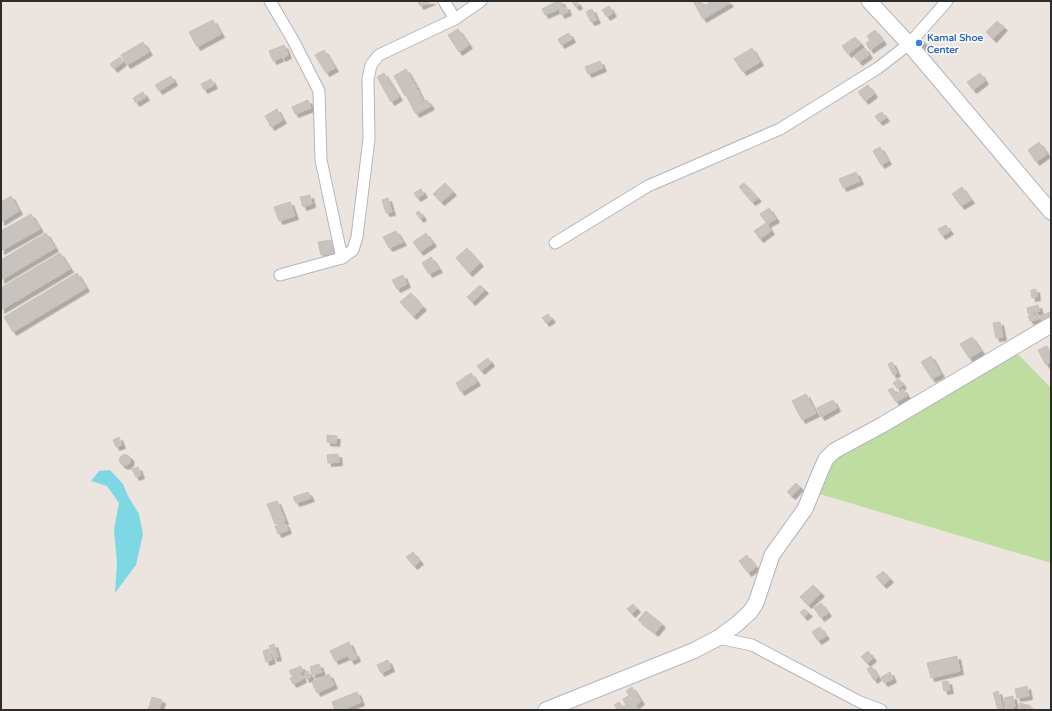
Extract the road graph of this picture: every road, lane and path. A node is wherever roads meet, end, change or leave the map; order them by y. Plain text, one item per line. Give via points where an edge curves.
1 (270, 1) edge
2 (444, 1) edge
3 (481, 1) edge
4 (869, 1) edge
5 (947, 1) edge
6 (455, 19) junction
7 (909, 44) junction
8 (1051, 212) edge
9 (555, 243) dead end
10 (342, 258) junction
11 (280, 275) dead end
12 (1051, 325) edge
13 (718, 638) junction
14 (864, 706) edge
15 (546, 710) edge
16 (881, 710) edge

1 - 10 street via 319,91 321,160
2 - 6 street
3 - 6 street
4 - 7 main road
5 - 7 street
6 - 10 street via 379,56 370,64 369,139 357,237 353,250
7 - 8 main road
7 - 9 street via 878,68 780,129 648,186
10 - 11 street
12 - 13 main road via 834,451 826,459 805,509 772,556 756,603 750,612
13 - 14 street via 752,645
13 - 15 main road via 693,651
14 - 16 street

